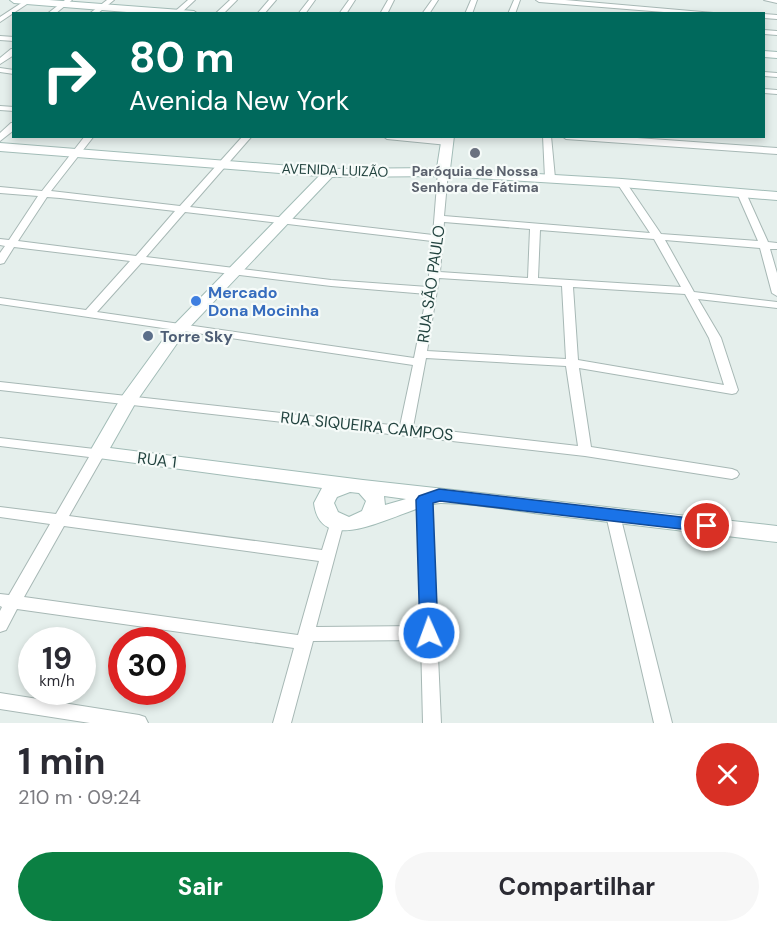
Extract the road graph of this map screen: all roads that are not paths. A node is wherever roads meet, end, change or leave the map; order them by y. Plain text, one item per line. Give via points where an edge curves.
1 (14, 0) edge
2 (111, 0) edge
3 (152, 0) edge
4 (192, 0) edge
5 (234, 0) edge
6 (273, 0) edge
7 (312, 0) edge
8 (539, 0) edge
9 (767, 0) edge
10 (29, 1) edge
11 (777, 1) edge
12 (67, 2) edge
13 (558, 3) edge
14 (597, 4) junction
15 (102, 7) junction
16 (634, 7) edge
17 (136, 11) edge
18 (12, 12) edge
19 (53, 12) edge
20 (95, 12) edge
21 (156, 12) edge
22 (177, 12) edge
23 (220, 12) edge
24 (263, 12) edge
25 (303, 12) edge
26 (595, 12) edge
27 (694, 12) edge
28 (12, 53) edge
29 (0, 62) edge
30 (12, 127) edge
31 (0, 138) edge
32 (88, 138) edge
33 (246, 138) edge
34 (428, 138) edge
35 (547, 138) edge
36 (607, 138) edge
37 (754, 138) edge
38 (448, 139) edge
39 (627, 139) edge
40 (695, 141) edge
41 (0, 147) edge
42 (758, 150) junction
43 (777, 151) edge
44 (77, 153) junction
45 (221, 164) junction
46 (329, 172) junction
47 (443, 172) junction
48 (550, 178) junction
49 (622, 183) junction
50 (0, 190) edge
51 (45, 193) junction
52 (742, 193) junction
53 (777, 196) edge
54 (181, 210) junction
55 (439, 219) junction
56 (283, 221) junction
57 (535, 226) junction
58 (656, 234) junction
59 (437, 239) junction
60 (0, 242) edge
61 (12, 243) junction
62 (764, 244) junction
63 (777, 246) edge
64 (139, 259) junction
65 (0, 261) edge
66 (234, 271) junction
67 (435, 275) junction
68 (534, 282) junction
69 (567, 284) junction
70 (433, 291) junction
71 (689, 293) junction
72 (777, 293) edge
73 (0, 301) edge
74 (777, 304) edge
75 (90, 313) junction
76 (179, 329) junction
77 (420, 358) junction
78 (573, 363) junction
79 (0, 386) edge
80 (128, 400) junction
81 (406, 430) junction
82 (0, 442) edge
83 (585, 451) junction
84 (98, 453) junction
85 (732, 474) dead end
86 (313, 480) junction
87 (357, 486) junction
88 (326, 497) junction
89 (432, 497) junction
90 (0, 512) edge
91 (613, 515) junction
92 (369, 518) junction
93 (60, 520) junction
94 (337, 522) junction
95 (777, 534) edge
96 (328, 557) junction
97 (7, 601) edge
98 (0, 625) edge
99 (429, 633) junction
100 (305, 639) junction
101 (0, 701) edge
102 (140, 723) edge
103 (282, 723) edge
104 (432, 723) edge
105 (663, 723) edge

1 - 10 street
2 - 15 street
3 - 17 street
4 - 22 street
5 - 23 street
6 - 24 street
7 - 25 street
8 - 13 street
9 - 11 street
10 - 12 street
10 - 18 street
12 - 15 street
12 - 19 street
13 - 14 street
14 - 16 street
14 - 26 street
15 - 17 street
15 - 20 street
16 - 27 street
17 - 21 street
28 - 29 street
30 - 31 street
32 - 44 street
33 - 45 street
34 - 38 street
35 - 48 street
36 - 39 street
37 - 42 street
38 - 47 street, RUA SÃO PAULO
39 - 40 street
40 - 42 street
41 - 44 street, AVENIDA LUIZÃO
42 - 43 street
44 - 45 street, AVENIDA LUIZÃO
44 - 51 street
45 - 46 street, AVENIDA LUIZÃO
45 - 54 street
46 - 47 street, AVENIDA LUIZÃO
46 - 56 street
47 - 48 street, AVENIDA LUIZÃO
47 - 55 street, RUA SÃO PAULO
48 - 49 street, AVENIDA LUIZÃO
49 - 52 street, AVENIDA LUIZÃO
49 - 58 street
50 - 51 street
51 - 54 street
51 - 61 street
52 - 53 street, AVENIDA LUIZÃO
52 - 62 street
54 - 56 street
54 - 64 street
55 - 57 street
55 - 59 street, RUA SÃO PAULO
56 - 59 street
56 - 66 street
57 - 58 street
57 - 68 street
58 - 62 street
58 - 71 street
59 - 67 street, RUA SÃO PAULO
60 - 61 street
61 - 64 street
61 - 65 street
62 - 63 street
62 - 72 street
64 - 66 street
64 - 75 street
66 - 70 street
66 - 76 street
67 - 68 street
67 - 70 street, RUA SÃO PAULO
68 - 69 street
69 - 71 street
69 - 78 street
70 - 77 street, RUA SÃO PAULO
71 - 74 street
71 - 78 street via 715,338 732,390
73 - 75 street
75 - 76 street
76 - 77 street
76 - 80 street
77 - 78 street
77 - 81 street, RUA SÃO PAULO
78 - 83 street
79 - 80 street, RUA SIQUEIRA CAMPOS
80 - 81 street, RUA SIQUEIRA CAMPOS
80 - 84 street
81 - 83 street, RUA SIQUEIRA CAMPOS
82 - 84 street, RUA 1
83 - 85 street, RUA SIQUEIRA CAMPOS
84 - 86 street, RUA 1
84 - 93 street
86 - 87 street, RUA 1
86 - 88 street via 326,486
87 - 88 street via 335,488
87 - 89 street, RUA 1
87 - 92 street via 370,490 377,501
88 - 94 street via 326,514
89 - 91 street, RUA 1
89 - 92 street
89 - 99 street
90 - 93 street
91 - 95 street, RUA 1
91 - 105 street
92 - 94 street via 354,524
93 - 96 street
93 - 97 street
94 - 96 street
96 - 100 street
97 - 98 street
97 - 100 street
99 - 100 street
99 - 104 street
100 - 103 street
101 - 102 street

